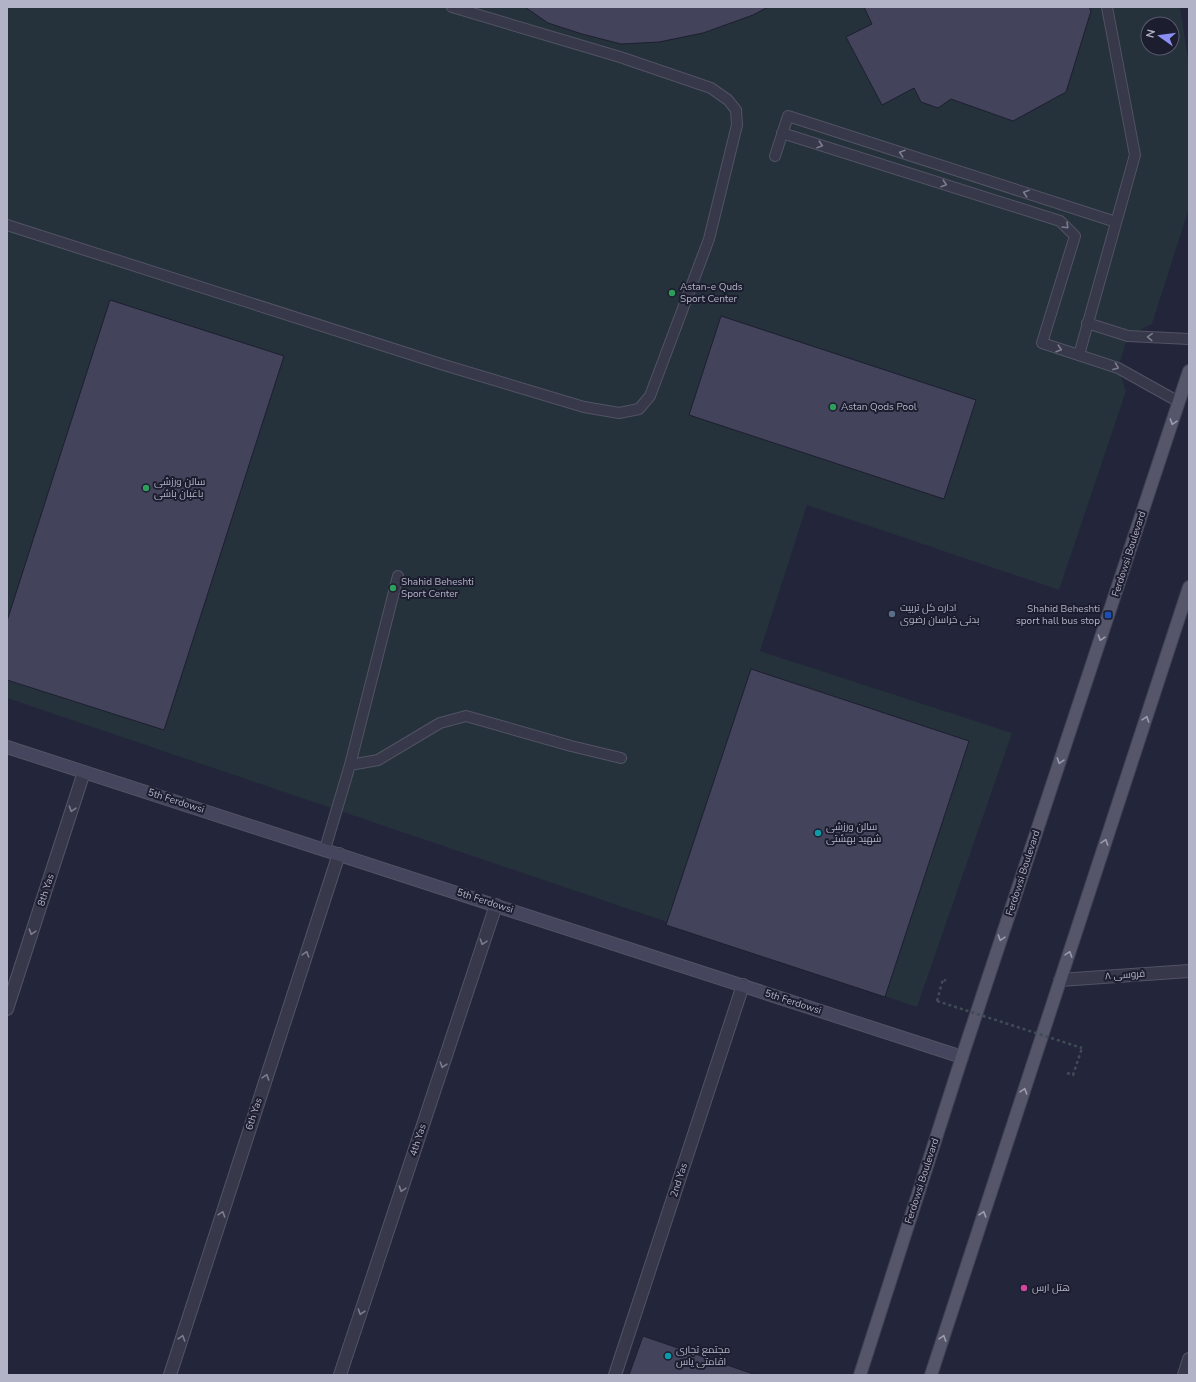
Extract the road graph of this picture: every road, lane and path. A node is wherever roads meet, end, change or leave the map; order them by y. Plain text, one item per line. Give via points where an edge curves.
1 (452, 7) edge
2 (1107, 7) edge
3 (782, 133) junction
4 (775, 156) dead end
5 (1116, 222) junction
6 (7, 225) edge
7 (1087, 323) junction
8 (1189, 339) edge
9 (1078, 355) junction
10 (1189, 371) edge
11 (1179, 402) junction
12 (398, 576) dead end
13 (1189, 587) edge
14 (7, 746) edge
15 (620, 758) dead end
16 (350, 765) junction
17 (84, 772) junction
18 (325, 849) junction
19 (339, 854) junction
20 (496, 905) junction
21 (1189, 971) edge
22 (1060, 980) junction
23 (946, 981) dead end
24 (743, 986) junction
25 (7, 1009) edge
26 (962, 1057) junction
27 (1067, 1073) dead end
28 (1189, 1360) edge
29 (170, 1375) edge
30 (340, 1375) edge
31 (615, 1375) edge
32 (860, 1375) edge
33 (931, 1375) edge
34 (1184, 1375) edge

1 - 6 lane via 620,57 711,88 728,100 736,110 738,125 709,239 650,396 639,409 619,413 584,407 444,365
2 - 5 lane via 1135,155
3 - 4 lane
5 -> 3 lane via 788,116
3 -> 9 lane via 1060,221 1075,236 1042,343
5 - 7 lane
8 -> 7 lane via 1128,336
7 - 9 lane
9 -> 11 lane via 1118,368
10 - 11 main road, Ferdowsi Boulevard
11 -> 26 main road, Ferdowsi Boulevard
12 - 16 lane
22 -> 13 main road
14 - 17 street, 5th Ferdowsi
15 - 16 lane via 466,716 440,723 378,760
16 - 18 lane
17 - 18 street, 5th Ferdowsi
17 -> 25 street, 8th Yas
18 - 19 street, 5th Ferdowsi
19 - 20 street, 5th Ferdowsi
29 -> 19 street, 6th Yas
20 - 24 street, 5th Ferdowsi
20 -> 30 street, 4th Yas
21 - 22 street, فروسی ۸
33 -> 22 main road
23 - 27 path, bridge via 943,979 937,1001 1082,1048 1074,1075
24 - 26 street, 5th Ferdowsi
24 - 31 street, 2nd Yas
26 - 32 main road, Ferdowsi Boulevard
28 - 34 street

